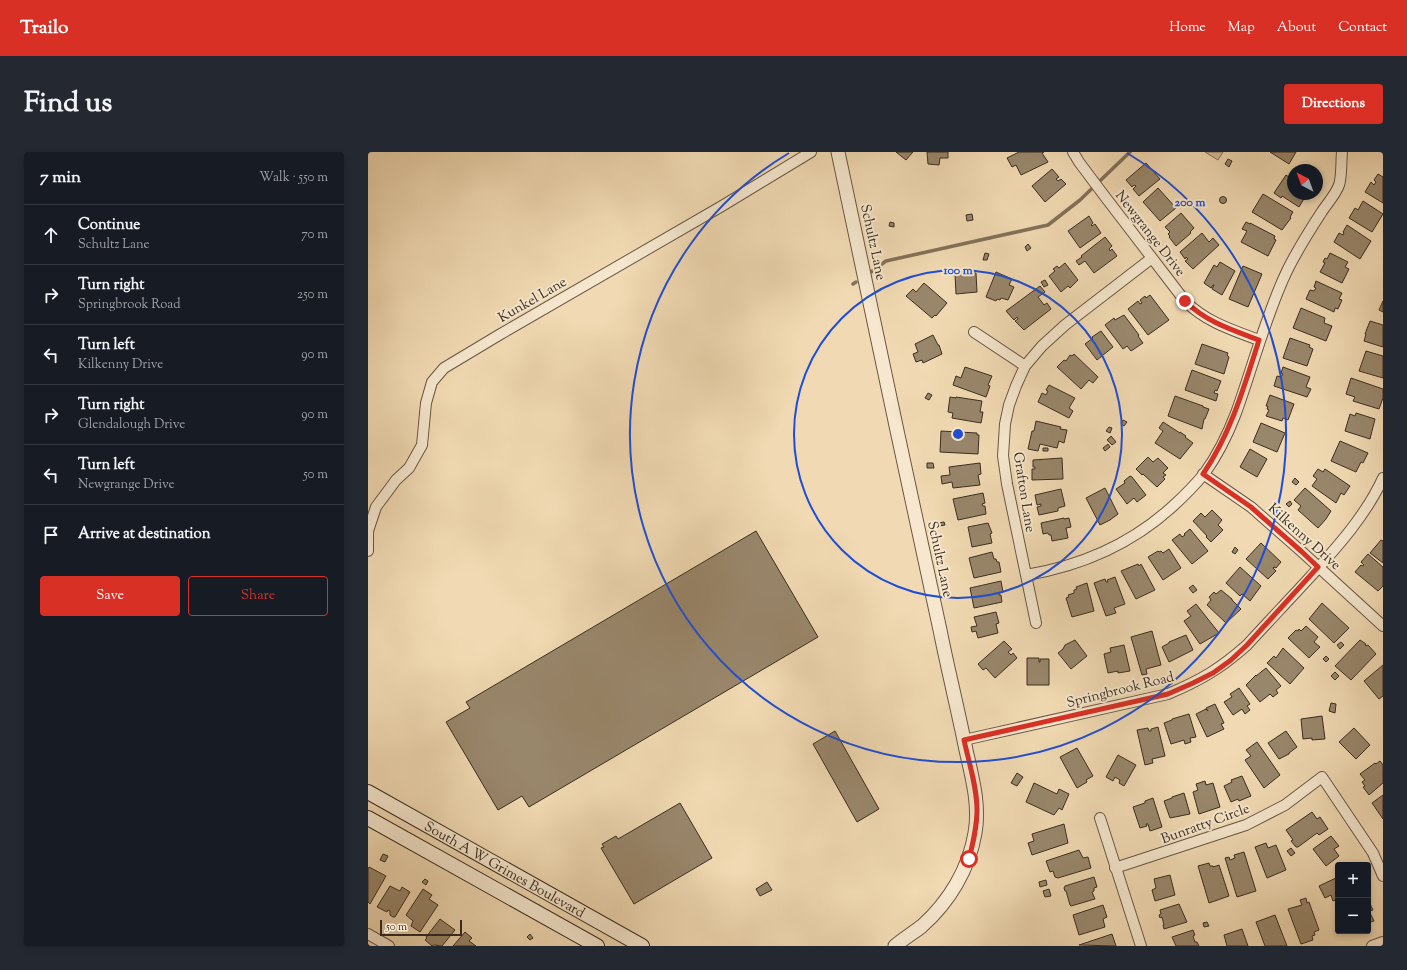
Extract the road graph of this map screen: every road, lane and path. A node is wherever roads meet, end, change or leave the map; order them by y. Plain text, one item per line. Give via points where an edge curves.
1 (811, 152) edge
2 (838, 152) edge
3 (1073, 152) edge
4 (1342, 152) edge
5 (1152, 258) junction
6 (974, 332) dead end
7 (1259, 340) junction
8 (1025, 366) junction
9 (1203, 474) junction
10 (1383, 478) edge
11 (368, 551) edge
12 (1318, 567) junction
13 (1026, 575) junction
14 (1036, 623) dead end
15 (1383, 626) edge
16 (964, 740) junction
17 (368, 792) edge
18 (368, 818) edge
19 (1100, 818) dead end
20 (501, 867) junction
21 (1115, 868) junction
22 (1383, 876) edge
23 (491, 887) junction
24 (368, 934) edge
25 (626, 942) edge
26 (1383, 942) edge
27 (389, 946) edge
28 (597, 946) edge
29 (642, 946) edge
30 (895, 946) edge
31 (1141, 946) edge
32 (1372, 946) edge

1 - 11 street, Kunkel Lane via 444,368 432,382 426,403 422,445 409,468 396,480 376,507 368,531
2 - 16 street, Schultz Lane
3 - 5 street, Newgrange Drive
4 - 7 street via 1339,185 1286,273
5 - 7 street, Newgrange Drive via 1194,310 1215,323
5 - 8 street, Grafton Lane via 1065,325
6 - 8 street
7 - 9 street via 1236,413 1214,459
8 - 13 street, Grafton Lane via 1009,405 1003,456
9 - 12 street, Kilkenny Drive via 1251,507
9 - 13 street via 1188,493 1161,517 1116,547 1068,566
10 - 12 street, Springbrook Road via 1359,520
12 - 15 street, Kilkenny Drive
12 - 16 street, Springbrook Road via 1231,660 1193,683 1168,694
13 - 14 street, Grafton Lane
16 - 30 street, Schultz Lane via 977,810 969,859 955,887 940,908 921,927
17 - 20 main road, South A W Grimes Boulevard
18 - 23 main road, South A W Grimes Boulevard
19 - 21 street
20 - 23 main road
20 - 25 main road, South A W Grimes Boulevard
21 - 22 street, Bunratty Circle via 1246,825 1285,805 1322,777 1373,853
21 - 31 street
23 - 28 main road, South A W Grimes Boulevard
24 - 27 street
25 - 29 main road, South A W Grimes Boulevard
26 - 32 street

